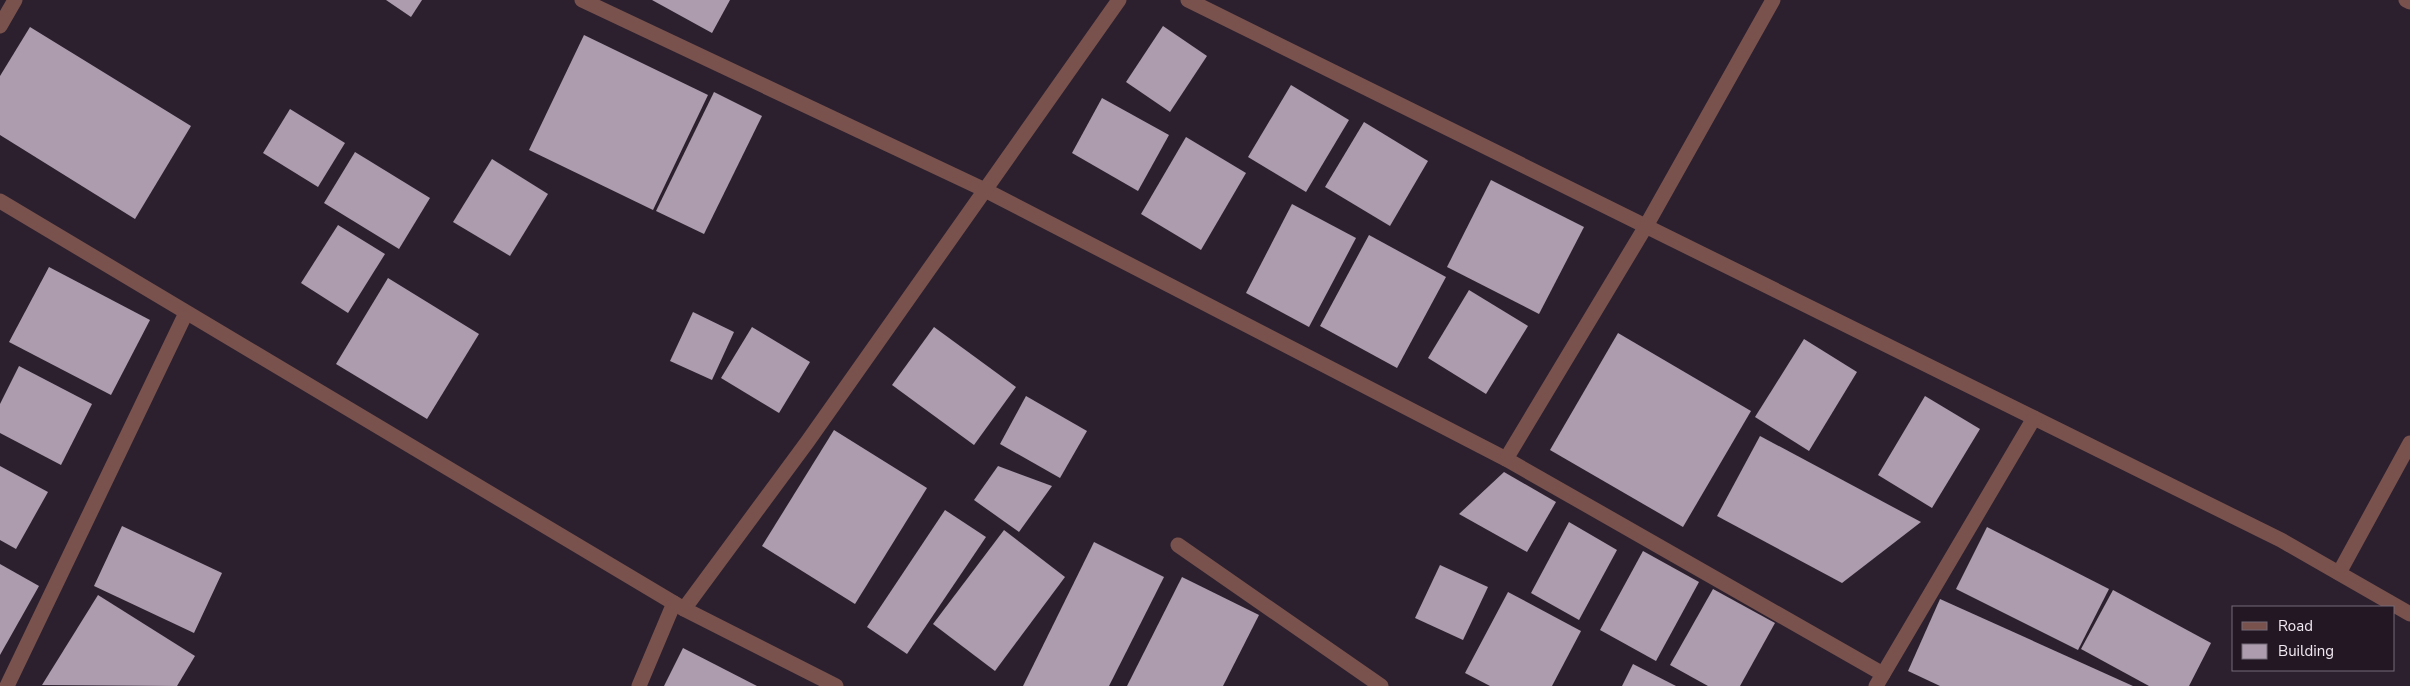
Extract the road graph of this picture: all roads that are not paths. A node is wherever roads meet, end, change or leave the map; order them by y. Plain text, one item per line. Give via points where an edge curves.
1 (15, 0) edge
2 (582, 0) edge
3 (1119, 0) edge
4 (1188, 0) edge
5 (1773, 0) edge
6 (2406, 0) edge
7 (2410, 2) edge
8 (0, 26) edge
9 (985, 190) junction
10 (0, 201) edge
11 (1646, 226) junction
12 (186, 313) junction
13 (2034, 418) junction
14 (2410, 443) edge
15 (1506, 459) junction
16 (1178, 545) dead end
17 (2339, 573) junction
18 (679, 606) junction
19 (2410, 614) edge
20 (1880, 680) edge
21 (7, 686) edge
22 (638, 686) edge
23 (836, 686) edge
24 (1381, 686) edge

1 - 8 street
2 - 9 street
3 - 9 street
4 - 11 street
5 - 11 street
6 - 7 street
9 - 15 street
9 - 18 street via 808,441
10 - 12 street
11 - 13 street
11 - 15 street
12 - 18 street
12 - 21 street
13 - 17 street via 2281,540
13 - 20 street
14 - 17 street
15 - 20 street
16 - 24 street
17 - 19 street
18 - 22 street
18 - 23 street

